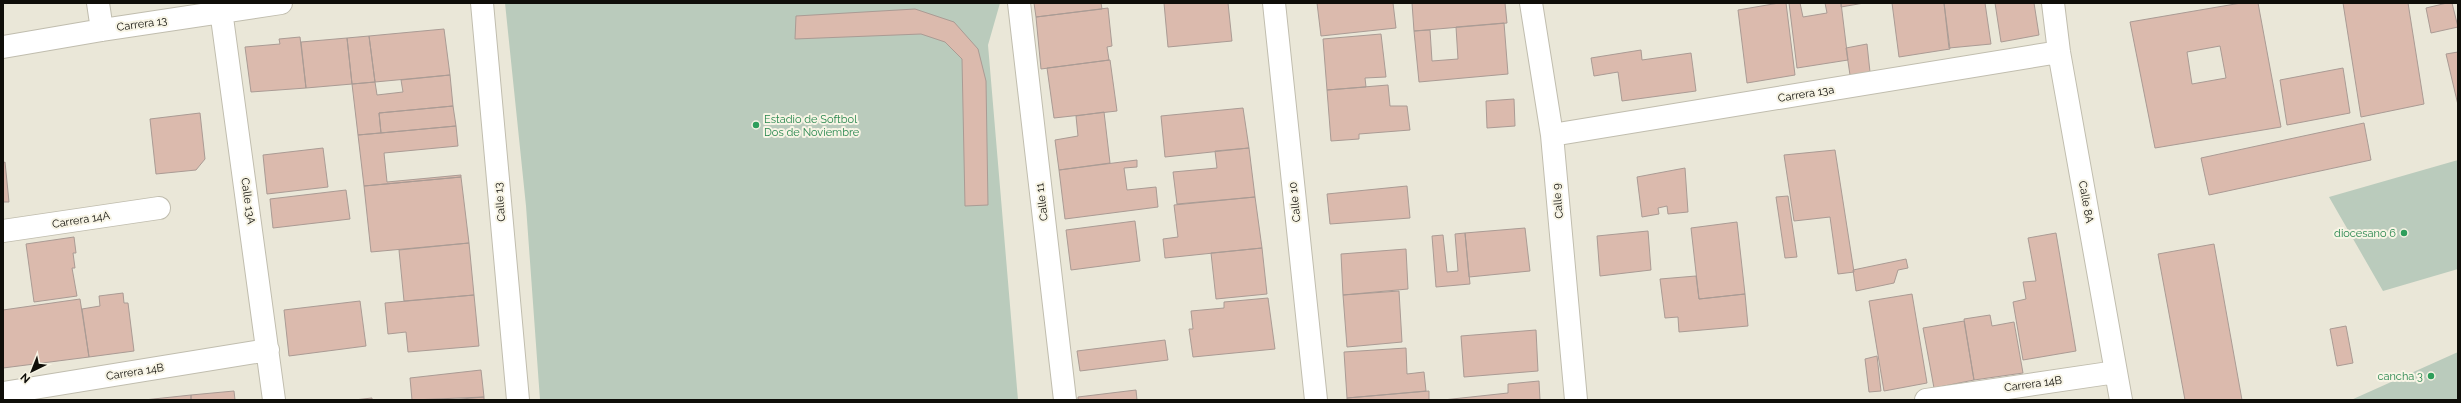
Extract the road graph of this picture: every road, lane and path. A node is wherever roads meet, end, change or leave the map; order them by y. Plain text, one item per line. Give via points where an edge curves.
1 (98, 3) edge
2 (281, 3) edge
3 (482, 3) edge
4 (1019, 3) edge
5 (1274, 3) edge
6 (1532, 3) edge
7 (2053, 3) edge
8 (221, 8) edge
9 (102, 30) junction
10 (3, 47) edge
11 (2060, 52) junction
12 (1552, 135) junction
13 (159, 208) dead end
14 (3, 231) edge
15 (268, 350) junction
16 (2116, 372) junction
17 (3, 393) edge
18 (274, 400) edge
19 (518, 400) edge
20 (1065, 400) edge
21 (1316, 400) edge
22 (1576, 400) edge
23 (1926, 400) edge
24 (2122, 400) edge

1 - 9 street
2 - 8 street, Carrera 13
3 - 19 street, Calle 13
4 - 20 street, Calle 11
5 - 21 street, Calle 10
6 - 12 street, Calle 9
7 - 11 street, Calle 8A
8 - 9 street, Carrera 13
8 - 15 street, Calle 13A
9 - 10 street, Carrera 13
11 - 12 street, Carrera 13a
11 - 16 street, Calle 8A
12 - 22 street, Calle 9
13 - 14 street, Carrera 14A
15 - 17 street, Carrera 14B
15 - 18 street, Calle 13A
16 - 23 street, Carrera 14B
16 - 24 street, Calle 8A

